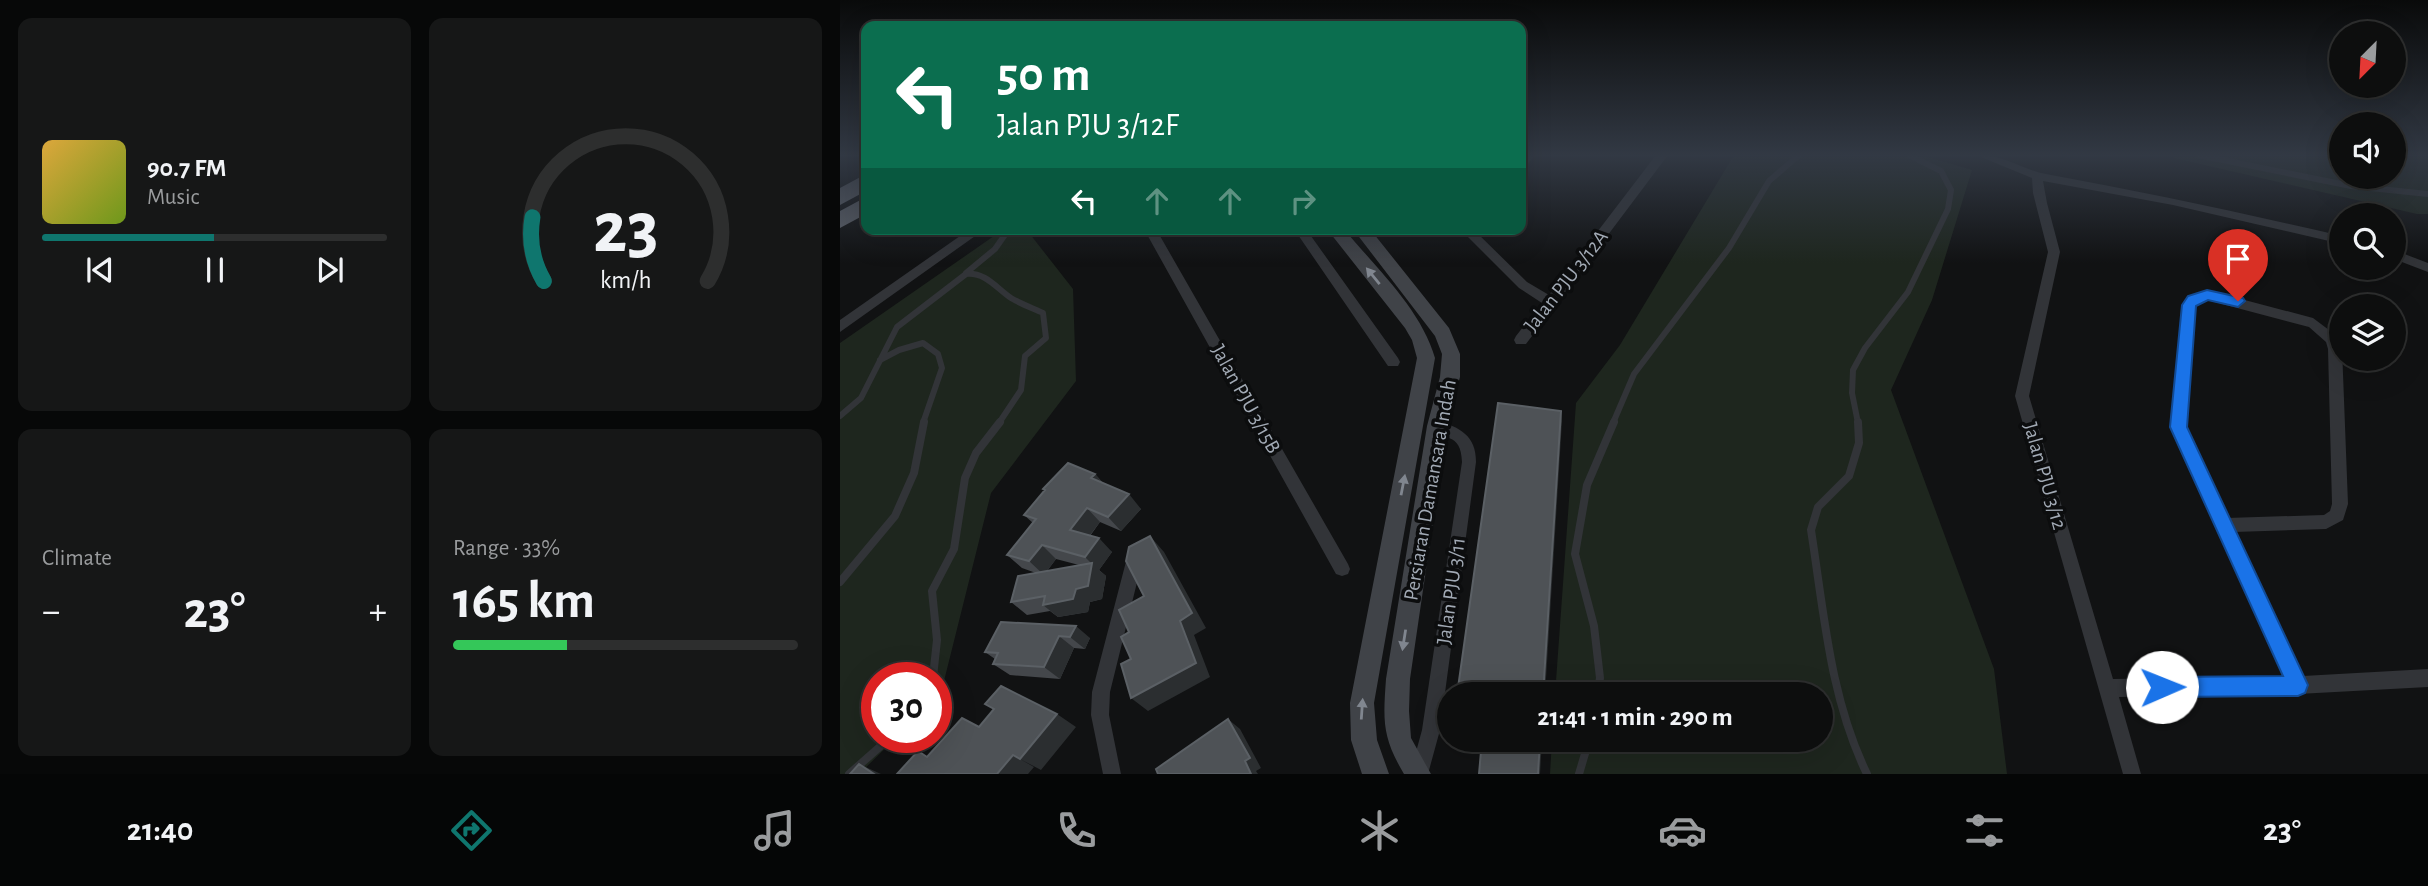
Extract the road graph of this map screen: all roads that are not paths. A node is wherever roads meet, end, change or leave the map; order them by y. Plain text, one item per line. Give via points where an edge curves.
1 (1634, 191) edge
2 (1763, 191) edge
3 (1951, 191) edge
4 (2039, 191) edge
5 (2120, 191) edge
6 (2399, 191) edge
7 (2428, 194) edge
8 (861, 207) edge
9 (840, 221) edge
10 (970, 235) edge
11 (1005, 235) edge
12 (1153, 235) edge
13 (1304, 235) edge
14 (1340, 235) edge
15 (1366, 235) edge
16 (1472, 235) edge
17 (2329, 237) edge
18 (2406, 259) edge
19 (2428, 268) edge
20 (966, 274) junction
21 (1549, 302) junction
22 (840, 327) edge
23 (1521, 340) dead end
24 (880, 360) junction
25 (1393, 362) dead end
26 (840, 416) edge
27 (1437, 426) junction
28 (2223, 525) junction
29 (1138, 546) edge
30 (1342, 569) dead end
31 (840, 582) edge
32 (935, 662) edge
33 (2428, 678) edge
34 (1599, 682) edge
35 (2298, 685) junction
36 (2108, 688) junction
37 (1585, 752) edge
38 (873, 753) edge
39 (849, 774) edge
40 (1112, 774) edge
41 (1376, 774) edge
42 (1418, 774) edge
43 (1580, 774) edge
44 (1867, 774) edge
45 (2132, 774) edge

1 - 21 street, Jalan PJU 3/12A
2 - 34 lane via 1729,248 1634,374 1587,485 1575,554 1594,626
3 - 44 lane via 1948,209 1908,292 1853,370 1859,443 1849,476 1818,507 1811,530 1841,702
4 - 36 street, Jalan PJU 3/12 via 2054,252 2022,396
5 - 17 street
6 - 7 lane
8 - 9 highway
10 - 22 street
11 - 20 lane
12 - 30 street, Jalan PJU 3/15B
13 - 25 street
41 -> 14 main road, Persiaran Damansara Indah via 1361,729 1362,703 1426,358 1410,323
15 - 27 main road, Persiaran Damansara Indah via 1443,333 1451,354
16 - 21 street via 1523,285
18 - 19 street
20 - 24 lane via 897,327
20 - 32 lane via 972,272 988,280 1011,298 1043,313 1046,338 1025,356 1021,390 976,453 965,478 954,549 932,591
21 - 23 street, Jalan PJU 3/12A
24 - 26 lane via 861,398
24 - 31 lane via 923,343 938,354 942,368 924,419 914,473 895,516
27 -> 42 main road, Persiaran Damansara Indah via 1396,711 1399,741
27 - 42 street, Jalan PJU 3/11 via 1459,434 1470,450 1431,730
28 - 28 street via 2179,427 2189,305 2207,295 2313,323 2332,340 2335,349 2337,515 2326,522
28 - 35 street
29 - 40 street via 1101,692 1100,715
33 - 35 street
35 - 36 street
36 - 45 street, Jalan PJU 3/12
37 - 43 lane
38 - 39 lane

